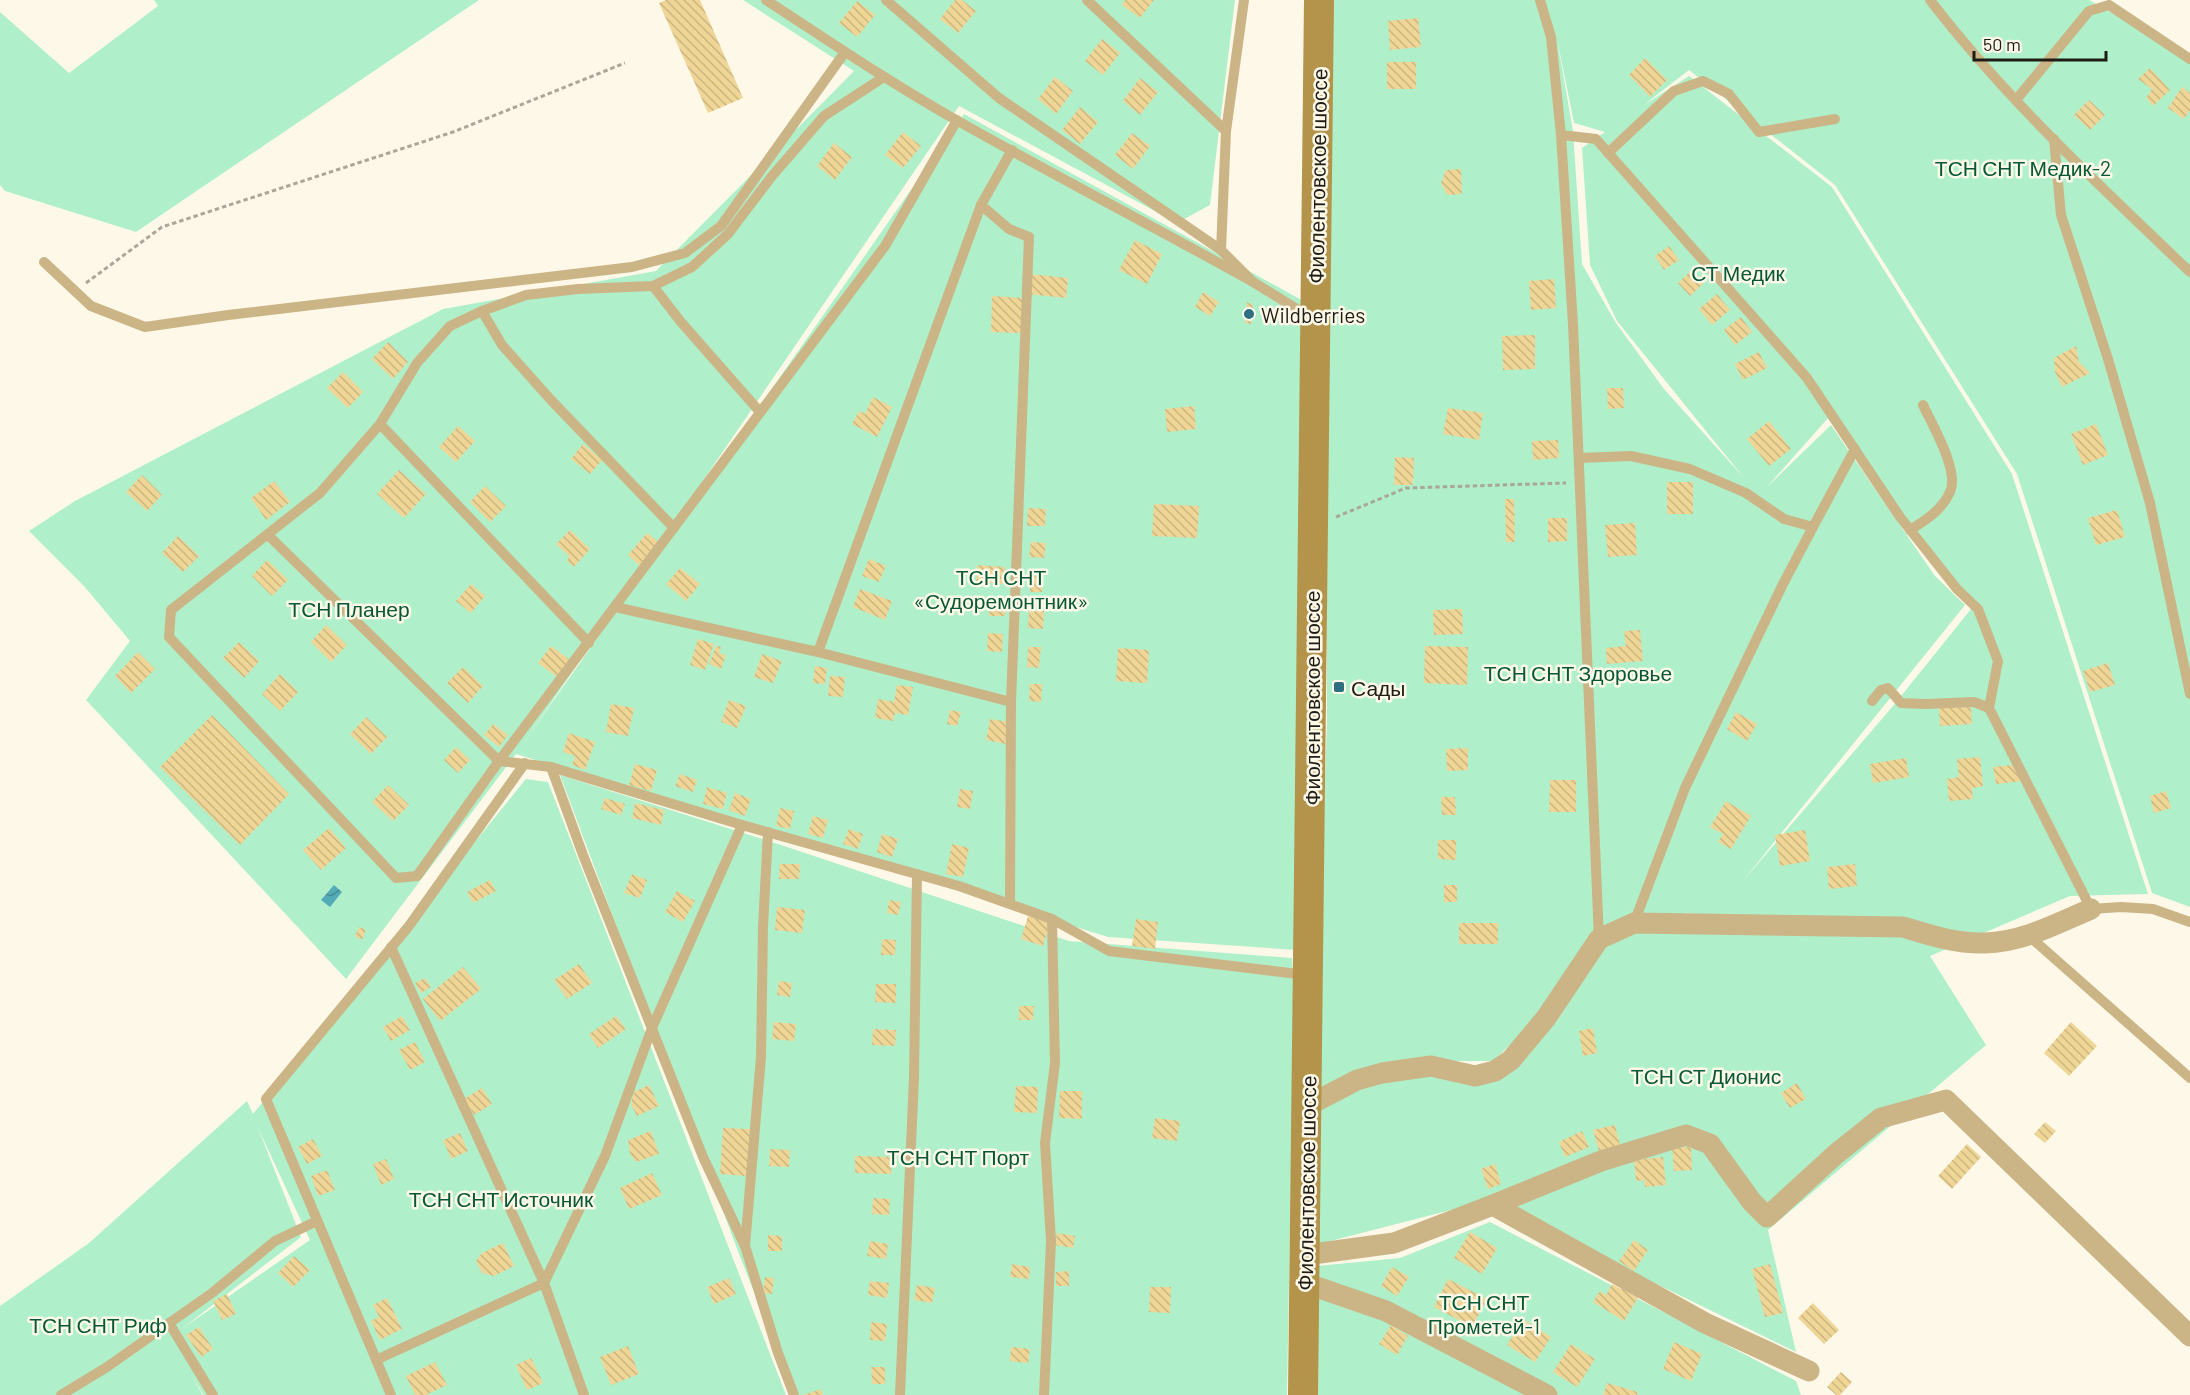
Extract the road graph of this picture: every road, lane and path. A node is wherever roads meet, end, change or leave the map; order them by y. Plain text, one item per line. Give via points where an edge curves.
1 (766, 0) edge
2 (886, 0) edge
3 (1087, 0) edge
4 (1244, 0) edge
5 (1319, 0) edge
6 (1540, 0) edge
7 (1930, 0) edge
8 (845, 52) junction
9 (2190, 58) edge
10 (625, 63) dead end
11 (884, 77) junction
12 (2016, 100) junction
13 (1835, 119) dead end
14 (957, 120) junction
15 (1226, 131) junction
16 (1561, 135) junction
17 (2054, 139) junction
18 (1012, 150) junction
19 (1608, 153) junction
20 (981, 205) junction
21 (1221, 250) junction
22 (44, 262) dead end
23 (2190, 272) edge
24 (1253, 282) junction
25 (653, 286) junction
26 (75, 291) junction
27 (482, 310) junction
28 (1315, 319) junction
29 (1923, 405) dead end
30 (760, 412) junction
31 (380, 424) junction
32 (1855, 449) junction
33 (1579, 458) junction
34 (1580, 482) junction
35 (1313, 521) junction
36 (1813, 527) junction
37 (674, 528) junction
38 (1910, 530) junction
39 (268, 535) junction
40 (615, 607) junction
41 (589, 643) junction
42 (818, 652) junction
43 (2190, 694) edge
44 (1872, 700) dead end
45 (1011, 702) junction
46 (1989, 708) junction
47 (499, 761) junction
48 (525, 763) junction
49 (551, 767) junction
50 (742, 825) junction
51 (768, 832) junction
52 (917, 874) junction
53 (1010, 904) junction
54 (2091, 909) junction
55 (1052, 919) junction
56 (2190, 922) edge
57 (1634, 923) junction
58 (2029, 936) junction
59 (1599, 939) junction
60 (391, 947) junction
61 (1309, 976) junction
62 (652, 1028) junction
63 (2190, 1078) edge
64 (1307, 1106) junction
65 (1493, 1205) junction
66 (317, 1221) junction
67 (745, 1246) junction
68 (1305, 1269) junction
69 (544, 1282) junction
70 (169, 1323) junction
71 (2190, 1336) edge
72 (376, 1360) junction
73 (1809, 1371) dead end
74 (62, 1395) edge
75 (213, 1395) edge
76 (391, 1395) edge
77 (584, 1395) edge
78 (794, 1395) edge
79 (900, 1395) edge
80 (1044, 1395) edge
81 (1303, 1395) edge
82 (1546, 1395) edge

1 - 8 lane
2 - 21 lane via 999,98
3 - 15 lane
4 - 15 lane
5 - 28 main road, Фиолентовское шоссе
6 - 16 lane via 1551,37
7 - 12 lane via 1965,47
8 - 11 lane
8 - 26 lane via 721,226 685,253 632,267 146,327 91,306
9 - 12 lane via 2109,5 2089,11
10 - 26 path via 453,132 162,226
11 - 14 lane
11 - 25 lane via 824,116 728,234 692,267
12 - 17 lane
13 - 19 lane via 1759,132 1729,94 1703,81 1674,91
14 - 18 lane
14 - 30 lane via 885,246
15 - 21 lane
16 - 19 lane via 1596,139
16 - 33 lane
17 - 23 lane
17 - 43 lane via 2061,215 2150,503
18 - 20 lane
18 - 24 lane
19 - 32 lane via 1807,378
20 - 42 lane
20 - 45 lane via 1009,229 1029,237
21 - 24 lane
22 - 26 lane
24 - 28 lane
25 - 27 lane via 526,295
25 - 30 lane
27 - 31 lane via 443,333 417,363
27 - 37 lane via 502,345
28 - 35 main road, Фиолентовское шоссе
29 - 38 lane via 1951,465 1952,490 1935,513
30 - 37 lane
31 - 39 lane via 320,493
31 - 41 lane
32 - 36 lane
32 - 38 lane
33 - 34 lane
33 - 36 lane via 1630,456 1690,469 1746,493 1784,519
34 - 35 path via 1406,488 1341,517
34 - 59 lane
35 - 61 main road, Фиолентовское шоссе
36 - 57 lane via 1685,788
37 - 40 lane
38 - 46 lane via 1978,609 1998,661
39 - 47 lane
39 - 47 lane via 171,610 169,638 396,878 417,876
40 - 41 lane
40 - 42 lane
41 - 47 lane
42 - 45 lane
44 - 46 lane via 1888,688 1901,703 1974,702
45 - 53 lane
46 - 54 lane
47 - 48 lane
48 - 49 lane
48 - 60 lane
49 - 50 lane
49 - 62 lane
50 - 51 lane
50 - 62 lane
51 - 52 lane
51 - 67 lane via 761,1057
52 - 53 lane
52 - 79 lane via 914,1077
53 - 55 lane
54 - 56 lane via 2153,909
54 - 58 street
55 - 61 lane via 1109,951
55 - 80 lane via 1054,1063 1045,1143 1051,1241
57 - 58 street via 1903,927 1940,938 1985,943
57 - 59 street
58 - 63 lane
59 - 64 street via 1546,1018 1511,1060 1495,1071 1475,1076 1431,1066 1382,1073 1357,1080
60 - 66 lane via 266,1099
60 - 69 lane
61 - 64 main road, Фиолентовское шоссе
62 - 67 lane via 703,1157
62 - 69 lane via 605,1156
64 - 68 main road, Фиолентовское шоссе
65 - 68 street via 1394,1244
65 - 71 street via 1601,1161 1686,1136 1710,1144 1767,1217 1881,1118 1946,1100
65 - 73 street via 1705,1323
66 - 70 lane via 275,1241
66 - 72 lane
67 - 78 lane
68 - 81 main road, Фиолентовское шоссе
68 - 82 street
69 - 72 lane
69 - 77 lane
70 - 74 lane
70 - 75 lane
72 - 76 lane

